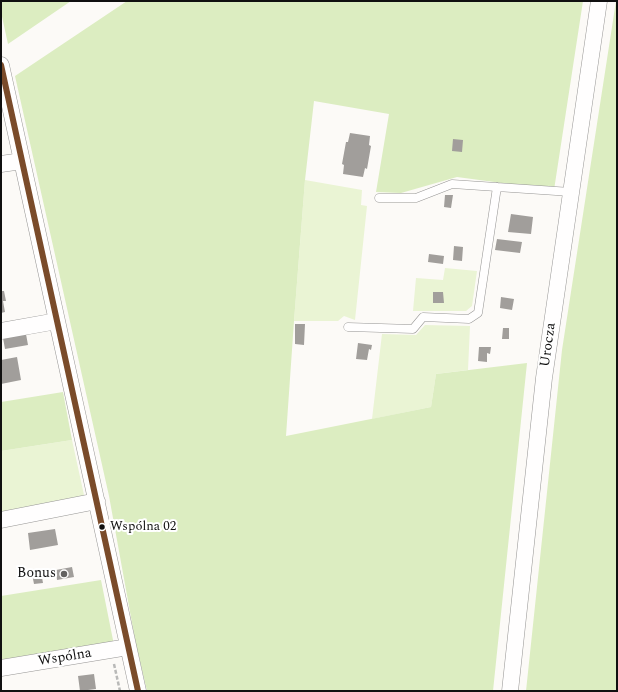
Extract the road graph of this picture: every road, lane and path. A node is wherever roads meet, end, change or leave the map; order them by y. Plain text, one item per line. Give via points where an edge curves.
1 (599, 1) edge
2 (1, 65) edge
3 (22, 161) junction
4 (1, 164) edge
5 (497, 187) junction
6 (571, 192) junction
7 (379, 198) dead end
8 (57, 321) junction
9 (348, 327) dead end
10 (1, 331) edge
11 (97, 501) junction
12 (1, 520) edge
13 (128, 647) junction
14 (111, 650) junction
15 (1, 668) edge
16 (120, 691) edge
17 (138, 691) edge
18 (510, 691) edge

1 - 6 street, Urocza
2 - 3 street
3 - 4 street
3 - 8 street
5 - 6 lane
5 - 7 lane via 452,184 416,198
5 - 9 lane via 478,313 469,319 423,316 414,328
6 - 18 street, Urocza via 544,378
8 - 10 street
8 - 11 street
11 - 12 street
11 - 13 street
13 - 14 street, Wspólna
13 - 17 street
14 - 15 street, Wspólna
14 - 16 path

